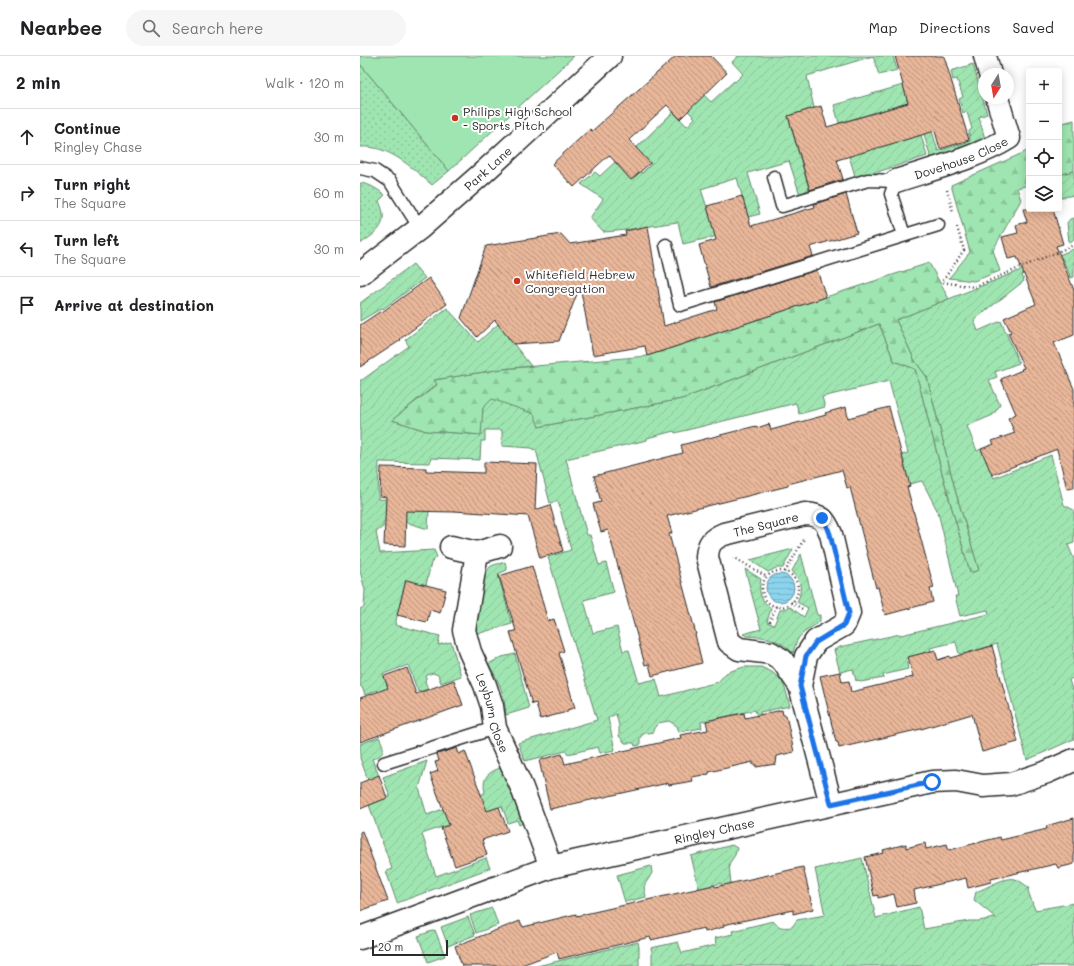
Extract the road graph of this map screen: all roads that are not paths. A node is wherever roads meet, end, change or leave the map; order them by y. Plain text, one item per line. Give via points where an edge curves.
1 (610, 56) edge
2 (985, 56) edge
3 (988, 68) edge
4 (999, 104) edge
5 (360, 168) edge
6 (774, 177) dead end
7 (896, 181) junction
8 (938, 225) dead end
9 (420, 228) junction
10 (904, 235) junction
11 (666, 245) dead end
12 (360, 274) edge
13 (500, 546) dead end
14 (451, 547) dead end
15 (477, 553) junction
16 (800, 686) junction
17 (495, 728) junction
18 (1074, 760) edge
19 (384, 763) dead end
20 (831, 804) junction
21 (551, 867) junction
22 (360, 938) edge

1 - 9 street, Park Lane
2 - 3 street
4 - 7 street, Dovehouse Close via 1009,138 983,151
5 - 9 lane via 375,170 390,181
6 - 7 lane via 782,206 868,180
7 - 10 lane via 891,194
8 - 10 lane
9 - 12 street, Park Lane
10 - 11 lane via 680,305
13 - 15 street
14 - 15 street
15 - 17 street, Leyburn Close via 464,630 492,706
16 - 16 street, The Square via 782,660 771,653 739,649 729,642 707,556 710,543 724,534 805,514 818,516 826,523 849,613 844,625 816,642 806,656
16 - 20 street
17 - 19 lane
17 - 21 street, Leyburn Close via 522,788
18 - 20 street, Ringley Chase via 1011,784 983,786 956,781 932,782
20 - 21 street, Ringley Chase
21 - 22 street, Ringley Chase

